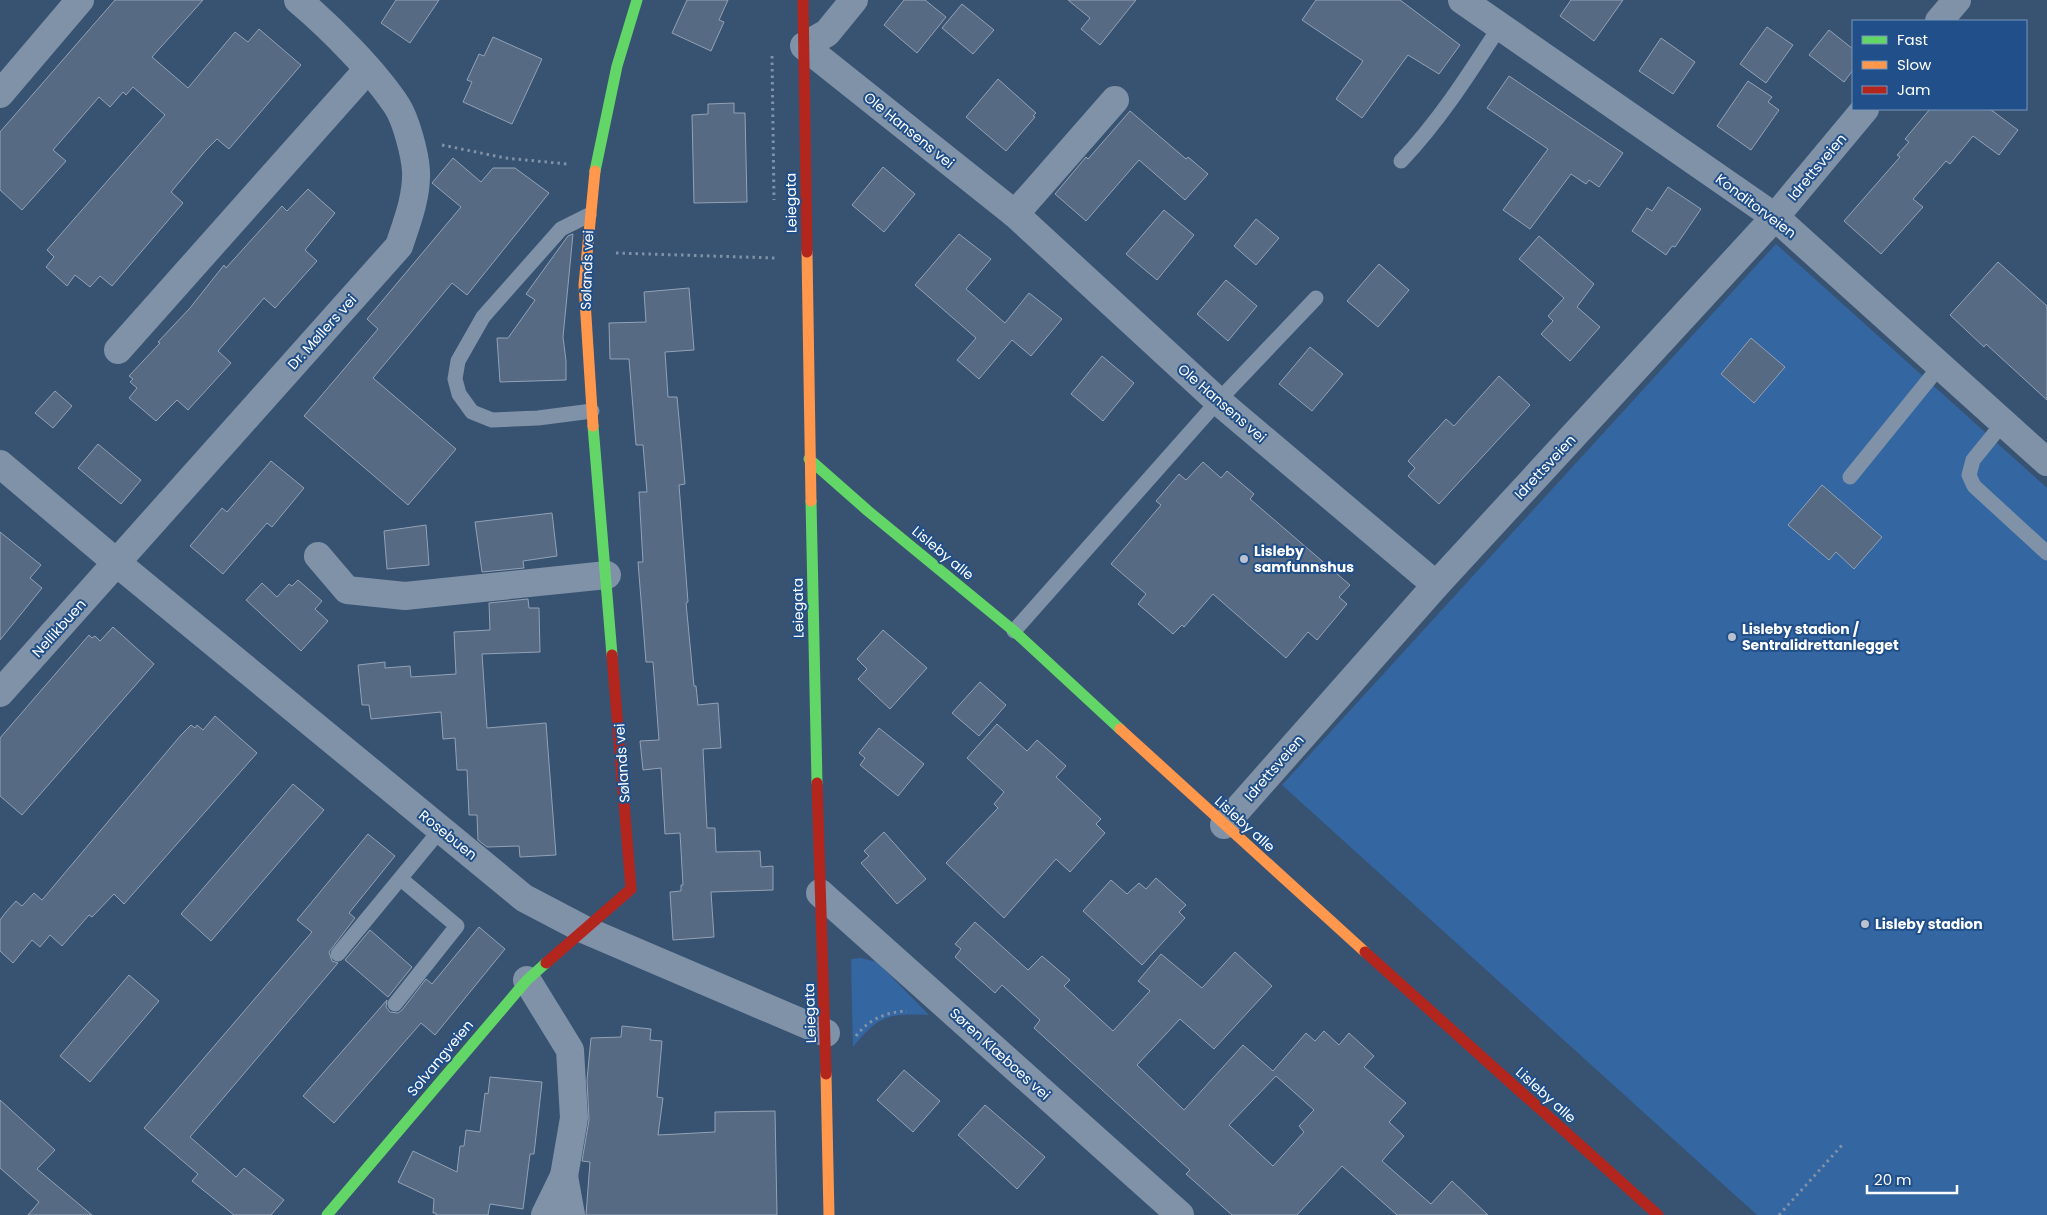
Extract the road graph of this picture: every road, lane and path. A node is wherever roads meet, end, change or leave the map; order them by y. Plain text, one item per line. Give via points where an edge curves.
1 (80, 0) edge
2 (298, 0) edge
3 (638, 0) edge
4 (803, 0) edge
5 (854, 0) edge
6 (1462, 0) edge
7 (1957, 0) edge
8 (1940, 20) edge
9 (1500, 26) junction
10 (804, 46) junction
11 (368, 69) junction
12 (0, 94) edge
13 (1115, 100) dead end
14 (1864, 110) edge
15 (413, 148) junction
16 (1400, 161) dead end
17 (595, 167) junction
18 (1015, 214) junction
19 (589, 215) junction
20 (1775, 216) junction
21 (587, 251) junction
22 (775, 258) dead end
23 (1316, 298) dead end
24 (118, 350) dead end
25 (1940, 366) junction
26 (1218, 401) junction
27 (592, 411) junction
28 (2003, 423) junction
29 (809, 459) junction
30 (2047, 462) edge
31 (0, 464) edge
32 (1850, 477) dead end
33 (2047, 553) edge
34 (318, 556) dead end
35 (117, 563) junction
36 (607, 575) junction
37 (1436, 585) junction
38 (1014, 631) junction
39 (0, 693) edge
40 (1224, 825) junction
41 (441, 829) junction
42 (401, 879) junction
43 (820, 893) junction
44 (585, 930) junction
45 (338, 954) dead end
46 (527, 980) junction
47 (395, 1004) dead end
48 (912, 1010) dead end
49 (826, 1033) junction
50 (854, 1038) dead end
51 (1844, 1143) dead end
52 (564, 1176) junction
53 (327, 1215) edge
54 (545, 1215) edge
55 (571, 1215) edge
56 (830, 1215) edge
57 (1180, 1215) edge
58 (1658, 1215) edge
59 (1779, 1215) edge

1 - 12 street
2 - 11 street, Dr. Møllers vei
3 - 17 street, Sølands vei via 617,66
4 - 10 street, Leiegata
5 - 10 street via 827,33
6 - 9 street, Konditorveien
7 - 8 street
9 - 16 lane via 1426,135
9 - 20 street, Konditorveien
10 - 18 street, Ole Hansens vei
10 - 29 street, Leiegata
11 - 15 street, Dr. Møllers vei via 398,107
11 - 24 street
13 - 18 street
14 - 20 street, Idrettsveien
15 - 17 path via 439,144 505,158
15 - 35 street, Dr. Møllers vei via 416,173 411,210 399,246
17 - 19 street, Sølands vei
18 - 26 street, Ole Hansens vei
19 - 21 street, Sølands vei
19 - 27 lane via 561,229 483,317 458,361 455,379 458,394 472,412 492,420
20 - 25 street, Konditorveien
20 - 37 street, Idrettsveien
21 - 22 path
21 - 27 street, Sølands vei via 584,285
23 - 26 lane
25 - 28 street, Konditorveien
25 - 32 lane
26 - 37 street, Ole Hansens vei
26 - 38 lane
27 - 36 street, Sølands vei
28 - 30 street, Konditorveien
28 - 33 lane via 1973,460 1969,475 1974,486
29 - 38 street, Lisleby alle
29 - 43 street, Leiegata
31 - 35 street, Rosebuen
34 - 36 street via 348,590 405,596
35 - 39 street, Nellikbuen
35 - 41 street, Rosebuen
36 - 44 street, Sølands vei via 632,889
37 - 40 street, Idrettsveien
38 - 40 street, Lisleby alle
40 - 58 street, Lisleby alle
41 - 42 lane
41 - 44 street, Rosebuen via 524,898
42 - 45 lane
42 - 47 lane via 457,926
43 - 49 street, Leiegata
43 - 57 street, Søren Klæboes vei
44 - 46 street, Solvangveien
44 - 49 street, Rosebuen
46 - 52 street via 570,1050 574,1118
46 - 53 street, Solvangveien
48 - 50 path via 890,1012 873,1020
49 - 56 street, Leiegata
51 - 59 path
52 - 54 street
52 - 55 street

